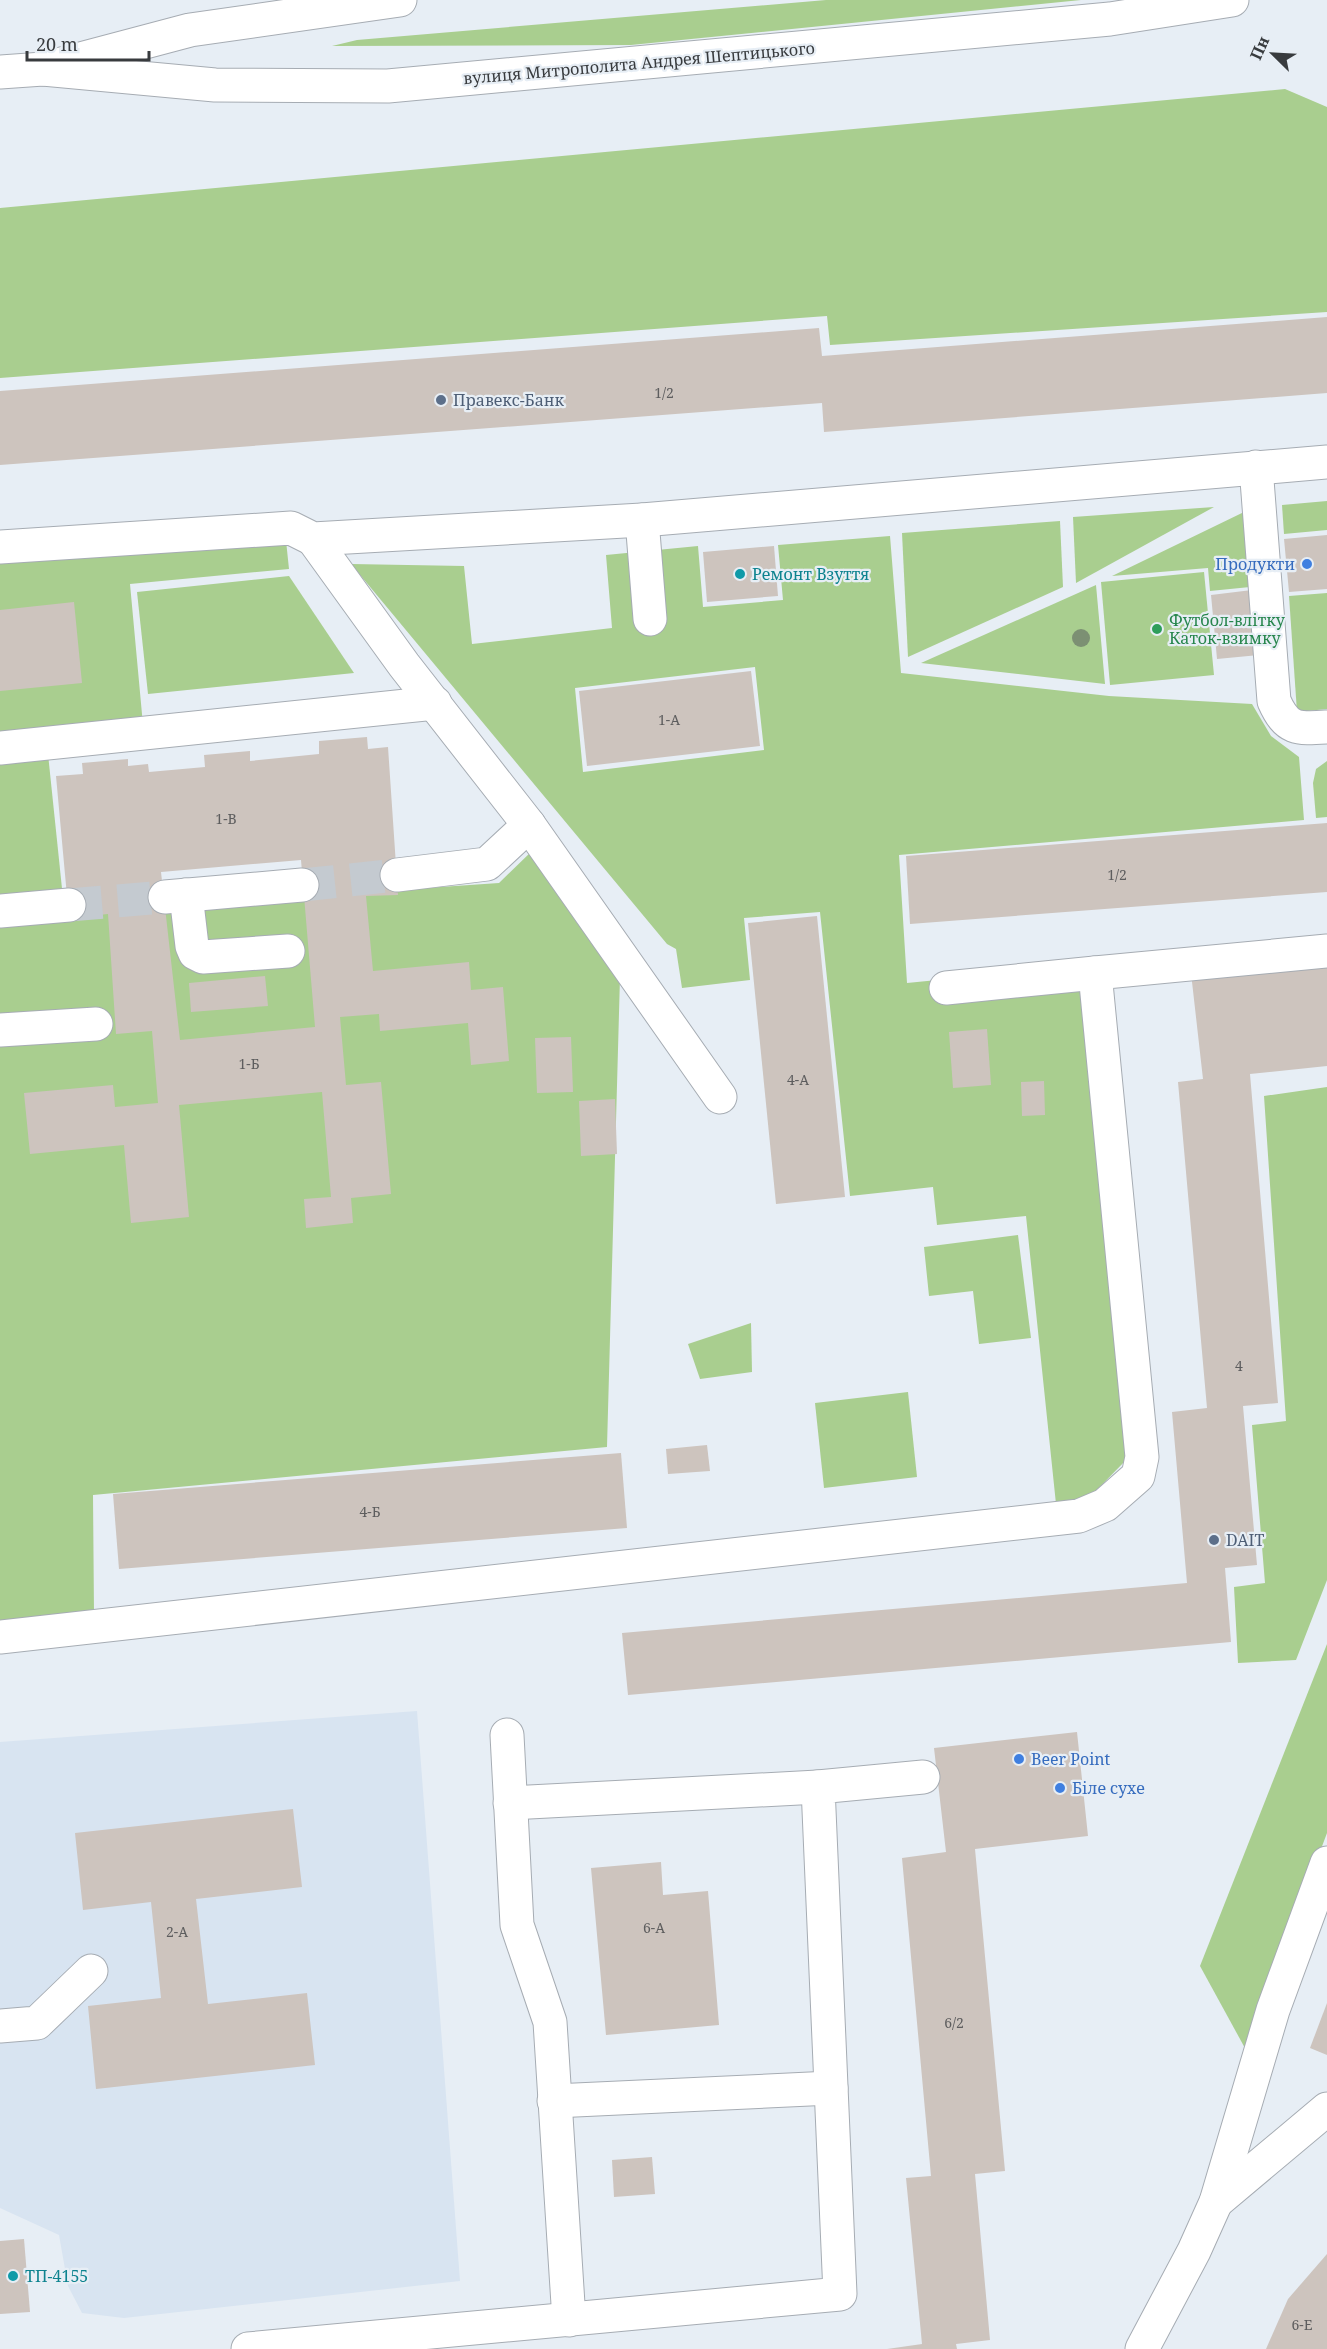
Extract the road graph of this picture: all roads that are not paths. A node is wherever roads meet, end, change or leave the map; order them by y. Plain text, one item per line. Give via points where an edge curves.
1 (399, 0) edge
2 (1232, 0) edge
3 (43, 69) junction
4 (0, 72) edge
5 (1327, 462) edge
6 (1256, 467) junction
7 (642, 520) junction
8 (313, 539) junction
9 (0, 547) edge
10 (650, 619) dead end
11 (435, 703) junction
12 (1327, 727) edge
13 (0, 748) edge
14 (529, 825) junction
15 (397, 875) tunnel mouth
16 (302, 885) tunnel mouth
17 (69, 905) tunnel mouth
18 (0, 911) edge
19 (288, 951) dead end
20 (1327, 951) edge
21 (1095, 973) junction
22 (946, 988) dead end
23 (96, 1024) dead end
24 (0, 1030) edge
25 (720, 1097) dead end
26 (0, 1637) edge
27 (507, 1736) dead end
28 (923, 1777) dead end
29 (818, 1787) junction
30 (510, 1803) junction
31 (1327, 1863) edge
32 (91, 1971) dead end
33 (0, 2026) edge
34 (831, 2088) junction
35 (554, 2101) junction
36 (1327, 2109) edge
37 (1216, 2202) junction
38 (569, 2320) junction
39 (248, 2349) edge
40 (1142, 2349) edge

1 - 3 main road, вулиця Митрополита Андрея Шептицького via 190,30
2 - 3 main road, вулиця Митрополита Андрея Шептицького via 1110,19 388,86 215,85
3 - 4 main road, вулиця Митрополита Андрея Шептицького
5 - 6 main road
6 - 7 main road
6 - 12 main road via 1274,701 1283,720 1299,729
7 - 8 main road
7 - 10 main road
8 - 9 main road via 291,528
8 - 11 main road
11 - 13 main road
11 - 14 main road
14 - 15 main road via 487,864
14 - 25 main road
16 - 19 main road via 175,896 195,953 203,957
17 - 18 main road
20 - 21 main road
21 - 22 main road
21 - 26 main road via 1143,1457 1138,1476 1105,1505 1079,1516
23 - 24 main road
27 - 30 main road
28 - 29 main road
29 - 30 main road
29 - 34 main road
30 - 35 main road via 517,1925 550,2022
31 - 37 main road via 1273,2010
32 - 33 main road via 37,2023
34 - 35 main road
34 - 38 main road via 840,2294
35 - 38 main road
36 - 37 main road
37 - 40 main road
38 - 39 main road

